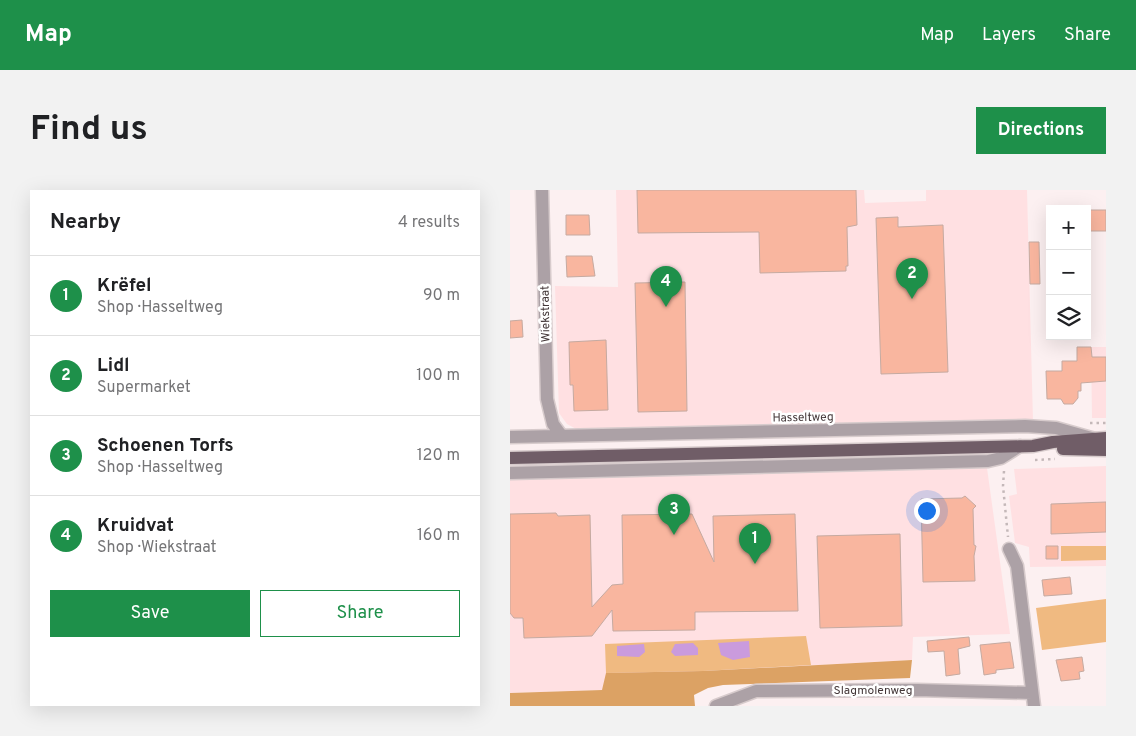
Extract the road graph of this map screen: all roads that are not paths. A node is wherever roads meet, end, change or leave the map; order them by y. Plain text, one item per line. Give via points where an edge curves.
1 (542, 190) edge
2 (561, 435) junction
3 (510, 437) edge
4 (1101, 438) edge
5 (1027, 446) junction
6 (1106, 450) edge
7 (510, 458) edge
8 (510, 473) edge
9 (1009, 549) road end
10 (1032, 693) junction
11 (716, 706) edge
12 (1034, 706) edge

1 - 2 street, Wiekstraat via 547,399 553,424
2 - 3 street, Hasseltweg
2 - 4 street, Hasseltweg via 1033,426
4 - 5 main road, Hasseltweg
5 - 6 main road, Hasseltweg
5 - 7 main road, Hasseltweg
5 - 8 street, Hasseltweg via 988,461
9 - 10 street via 1017,566
10 - 11 street, Slagmolenweg via 756,691
10 - 12 street

